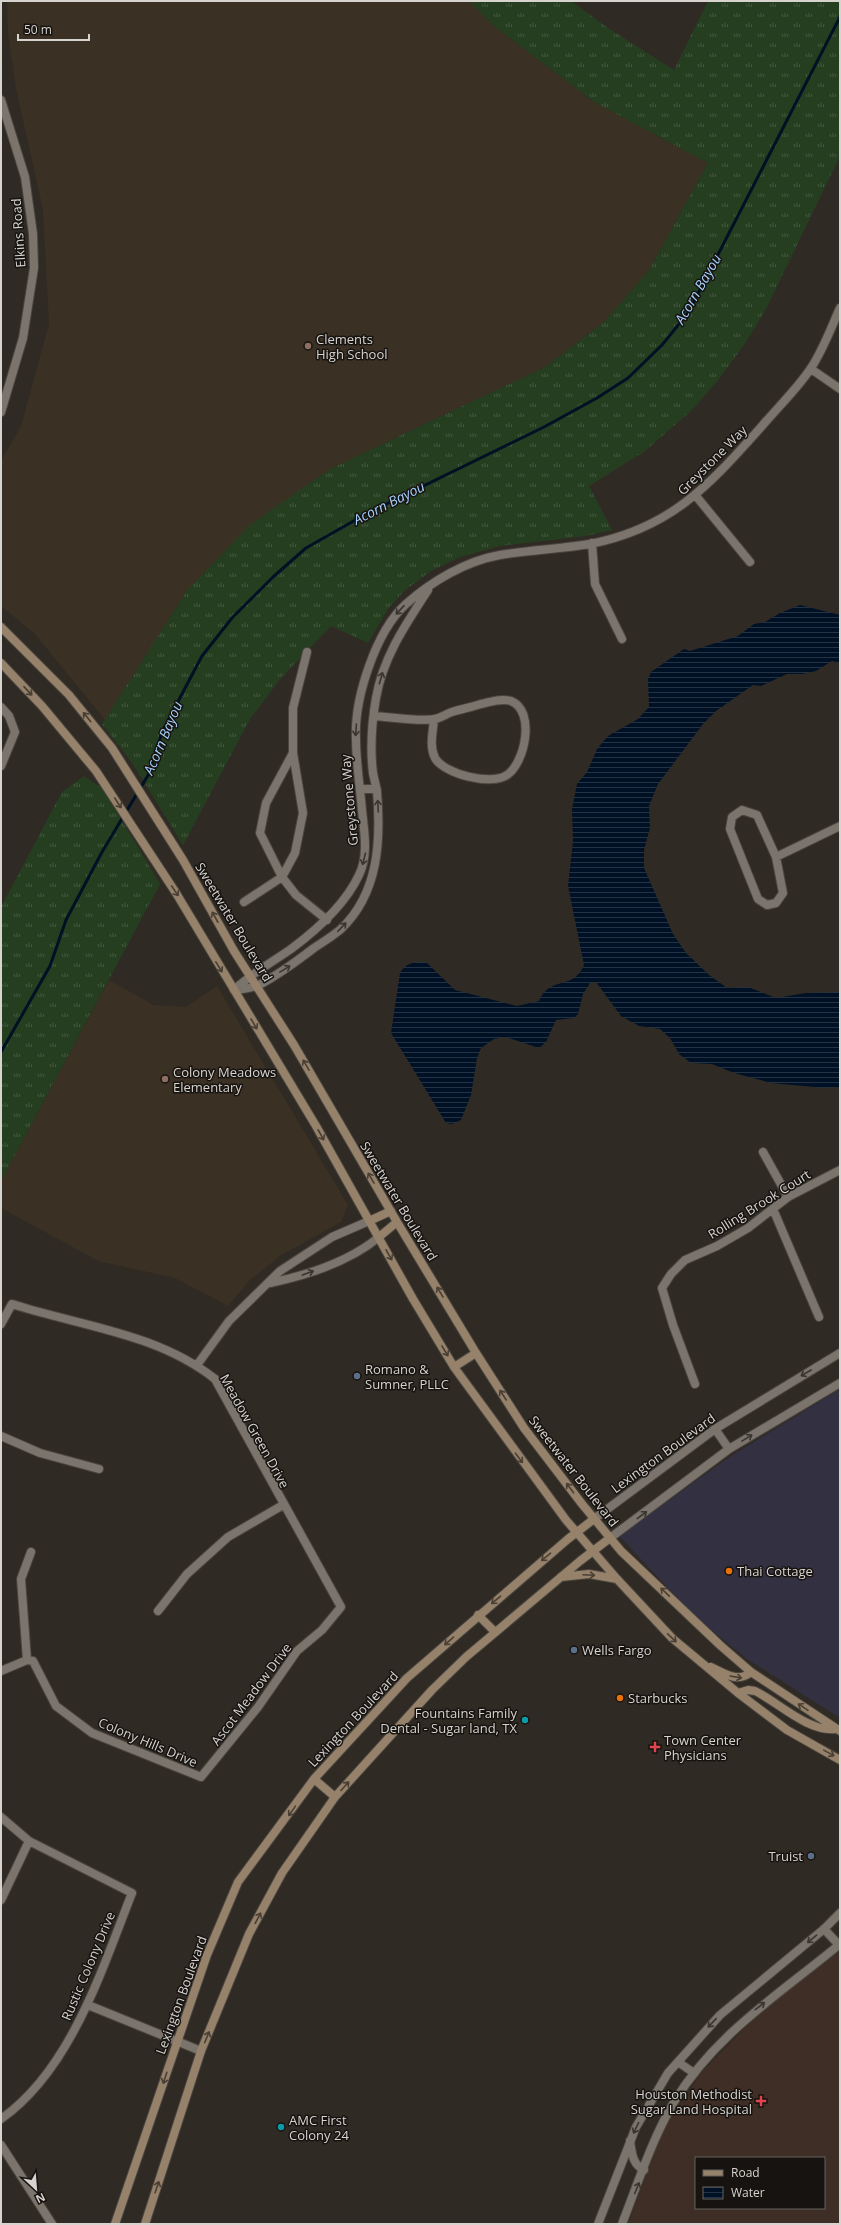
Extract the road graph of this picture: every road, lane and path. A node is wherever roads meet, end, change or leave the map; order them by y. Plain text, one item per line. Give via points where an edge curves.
1 (1, 100) edge
2 (840, 308) edge
3 (811, 369) junction
4 (840, 390) edge
5 (1, 412) edge
6 (696, 496) junction
7 (592, 544) junction
8 (750, 562) dead end
9 (430, 586) junction
10 (1, 627) edge
11 (622, 639) dead end
12 (379, 641) junction
13 (393, 646) junction
14 (307, 652) dead end
15 (1, 663) edge
16 (1, 707) edge
17 (374, 716) junction
18 (434, 719) junction
19 (292, 753) junction
20 (1, 766) edge
21 (360, 789) junction
22 (376, 789) junction
23 (840, 826) edge
24 (776, 857) junction
25 (282, 877) junction
26 (244, 902) dead end
27 (327, 920) junction
28 (250, 974) junction
29 (257, 985) junction
30 (234, 990) junction
31 (763, 1152) dead end
32 (840, 1170) edge
33 (788, 1197) junction
34 (773, 1210) junction
35 (390, 1211) junction
36 (369, 1221) junction
37 (397, 1222) junction
38 (379, 1237) junction
39 (270, 1283) junction
40 (819, 1317) dead end
41 (1, 1324) edge
42 (476, 1353) junction
43 (840, 1353) edge
44 (197, 1365) junction
45 (454, 1367) junction
46 (840, 1383) edge
47 (695, 1384) dead end
48 (715, 1429) junction
49 (1, 1436) edge
50 (729, 1449) junction
51 (99, 1469) dead end
52 (283, 1504) junction
53 (594, 1519) junction
54 (576, 1532) junction
55 (610, 1538) junction
56 (593, 1551) junction
57 (30, 1552) dead end
58 (561, 1577) junction
59 (617, 1579) junction
60 (158, 1611) dead end
61 (478, 1615) junction
62 (331, 1619) joint
63 (496, 1632) junction
64 (695, 1658) junction
65 (27, 1660) junction
66 (1, 1671) edge
67 (751, 1672) junction
68 (738, 1693) junction
69 (838, 1730) edge
70 (840, 1760) edge
71 (208, 1768) joint
72 (314, 1779) junction
73 (335, 1797) junction
74 (1, 1817) edge
75 (29, 1841) junction
76 (1, 1900) edge
77 (840, 1913) edge
78 (824, 1929) junction
79 (839, 1945) edge
80 (88, 2005) junction
81 (177, 2043) junction
82 (201, 2051) junction
83 (678, 2062) junction
84 (694, 2074) junction
85 (1, 2119) edge
86 (630, 2141) junction
87 (1, 2145) edge
88 (644, 2170) junction
89 (52, 2224) edge
90 (115, 2224) edge
91 (145, 2224) edge
92 (598, 2224) edge
93 (622, 2224) edge

1 - 5 street, Elkins Road via 25,177 33,234 34,268 23,338
2 - 3 street, Greystone Way
3 - 4 street
3 - 6 street, Greystone Way
6 - 7 street, Greystone Way via 643,529
6 - 8 street
7 - 9 street, Greystone Way via 493,557 454,571
7 - 11 street via 595,584
9 -> 12 street, Greystone Way via 406,603
9 - 13 street, Greystone Way
28 -> 10 main road, Sweetwater Boulevard via 234,951 183,860 112,748 69,695
12 - 13 street
12 -> 21 street, Greystone Way via 358,712 356,737
17 -> 13 street, Greystone Way via 379,682
14 - 19 street via 293,708
15 -> 30 main road via 42,706 96,771 154,858
16 - 20 street via 9,716 15,732
17 - 18 street
17 - 22 street, Greystone Way via 373,773
18 - 18 street via 498,700 511,701 520,706 526,723 522,754 514,769 506,776 494,779 450,772 440,764 431,747
19 - 25 street via 303,813 295,853
19 - 25 street via 266,803 260,833
21 - 22 street
21 -> 27 street, Greystone Way via 365,852 362,867 360,874
29 -> 22 street, Greystone Way via 294,963 341,929 356,911 375,870 379,830
23 - 24 street
24 - 24 street via 783,893 776,903 767,905 758,899 730,829 732,817 742,810 757,815
25 - 26 street
25 - 27 street via 296,894
27 - 28 street, Greystone Way via 290,950
28 - 29 main road, Sweetwater Boulevard
28 - 30 street, Greystone Way
29 - 30 street, Greystone Way
35 -> 29 main road, Sweetwater Boulevard
30 -> 36 main road via 316,1126
31 - 33 street
32 - 33 street, Rolling Brook Court
33 - 34 street, Rolling Brook Court
34 - 40 street
34 - 47 street, Rolling Brook Court via 718,1246 685,1260 662,1288
35 - 36 main road
35 - 37 main road, Sweetwater Boulevard
36 - 38 main road
36 - 39 street via 332,1237 280,1271
37 - 38 main road
42 -> 37 main road, Sweetwater Boulevard
39 -> 38 street via 295,1278 330,1265 369,1246
38 -> 45 main road
39 - 44 street via 229,1321
41 - 44 street, Meadow Green Drive via 12,1304 48,1316 137,1338
42 - 45 main road
53 -> 42 main road, Sweetwater Boulevard via 524,1428
43 -> 48 street, Lexington Boulevard
44 - 52 street, Meadow Green Drive via 215,1379
45 -> 54 main road
50 -> 46 street
48 - 50 street
48 - 53 street, Lexington Boulevard
49 - 51 street via 40,1453
55 -> 50 street
52 - 60 street via 228,1537 186,1574
52 - 62 street, Meadow Green Drive via 341,1607
53 - 54 main road, Lexington Boulevard
53 - 55 main road, Sweetwater Boulevard
54 - 56 main road
54 -> 61 main road, Lexington Boulevard
55 - 56 main road
67 -> 55 main road, Sweetwater Boulevard
56 - 58 main road
56 - 59 main road
57 - 65 street via 21,1579
58 -> 59 main road via 589,1574
58 - 63 main road
59 -> 64 main road via 658,1624
61 - 63 main road
61 -> 72 main road, Lexington Boulevard via 407,1678
62 - 71 street, Ascot Meadow Drive via 297,1651 258,1707
73 -> 63 main road via 432,1690
64 -> 67 main road via 738,1678 745,1677
64 - 68 main road
65 - 66 street
65 - 71 street, Colony Hills Drive via 33,1661 56,1706 92,1733 202,1777
69 -> 67 main road, Sweetwater Boulevard
68 - 69 main road via 755,1690 795,1716 828,1730
68 -> 70 main road via 787,1730
72 - 73 main road
72 -> 81 main road, Lexington Boulevard via 238,1882 207,1955
82 -> 73 main road via 249,1934 282,1873
74 - 75 street
75 - 76 street
75 - 80 street, Rustic Colony Drive via 132,1893
77 - 78 street
78 - 79 street
78 -> 83 street via 731,2005
84 -> 79 street via 704,2060 752,2013
80 - 81 street
80 - 85 street, Rustic Colony Drive via 69,2040 36,2087 15,2109
81 - 82 street
81 -> 90 main road, Lexington Boulevard
91 -> 82 main road
83 - 84 street
83 -> 86 street via 654,2095
84 - 88 street via 674,2102 655,2139
86 - 88 street via 636,2166
86 - 92 street
87 - 89 street
93 -> 88 street

